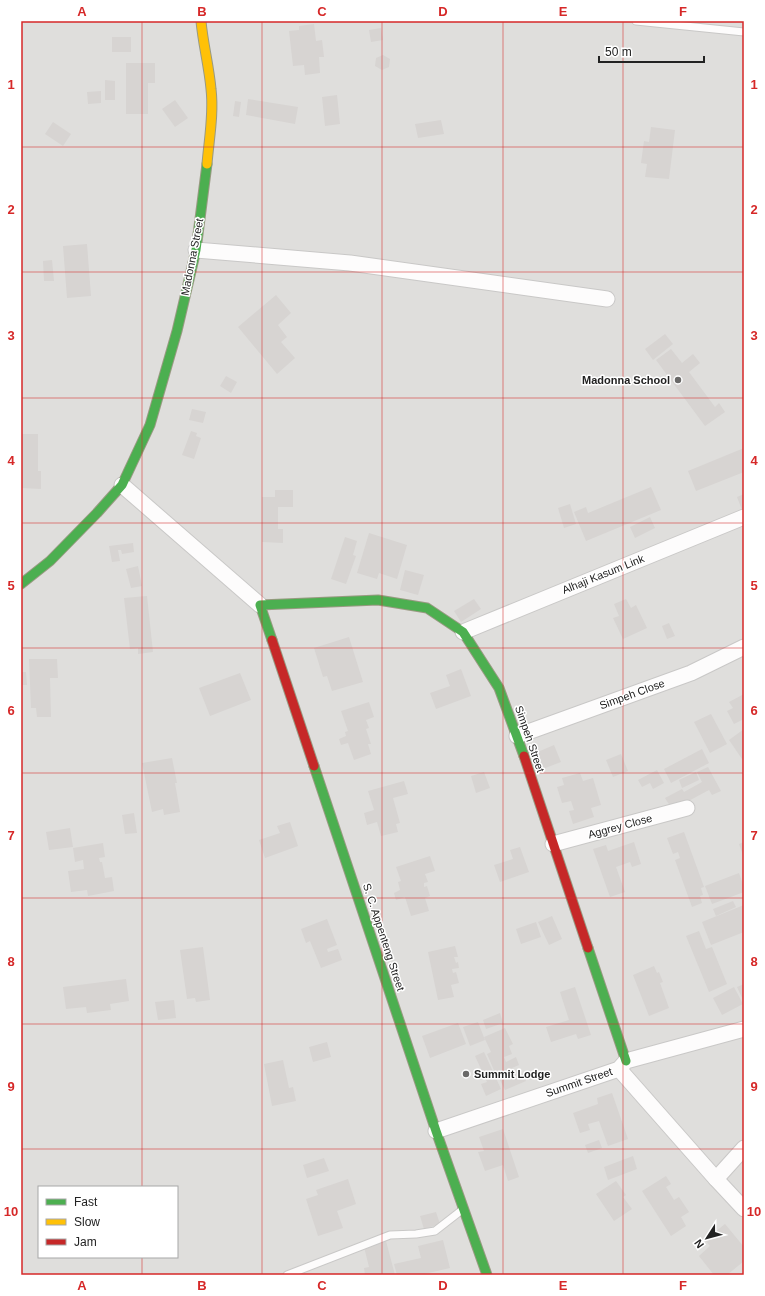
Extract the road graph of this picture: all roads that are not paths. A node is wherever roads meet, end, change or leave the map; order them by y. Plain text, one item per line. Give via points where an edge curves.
1 (201, 21) edge
2 (636, 21) edge
3 (744, 32) edge
4 (196, 250) junction
5 (607, 298) dead end
6 (122, 484) junction
7 (744, 517) edge
8 (21, 584) edge
9 (260, 605) junction
10 (463, 632) junction
11 (744, 647) edge
12 (517, 736) junction
13 (686, 808) dead end
14 (553, 844) junction
15 (744, 1029) edge
16 (622, 1065) junction
17 (436, 1131) junction
18 (744, 1148) edge
19 (716, 1179) junction
20 (464, 1209) junction
21 (744, 1209) edge
22 (287, 1275) edge
23 (487, 1275) edge

1 - 4 street, Madonna Street via 212,113
2 - 3 lane
4 - 5 street via 350,263
4 - 6 street, Madonna Street via 177,331 150,425
6 - 8 street, Madonna Street via 50,561
6 - 9 street
7 - 10 street, Alhaji Kasum Link
9 - 10 street, Simpeh Street via 378,600 427,608
9 - 17 street, S. C. Appenteng Street
10 - 12 street, Simpeh Street via 499,688
11 - 12 street, Simpeh Close via 691,673
12 - 14 street, Simpeh Street
13 - 14 street, Aggrey Close
14 - 16 street, Simpeh Street
15 - 16 street, Summit Street
16 - 17 street, Summit Street
16 - 19 street
17 - 20 street, S. C. Appenteng Street
18 - 19 street
19 - 21 street
20 - 22 lane via 436,1231 390,1235
20 - 23 street, S. C. Appenteng Street

